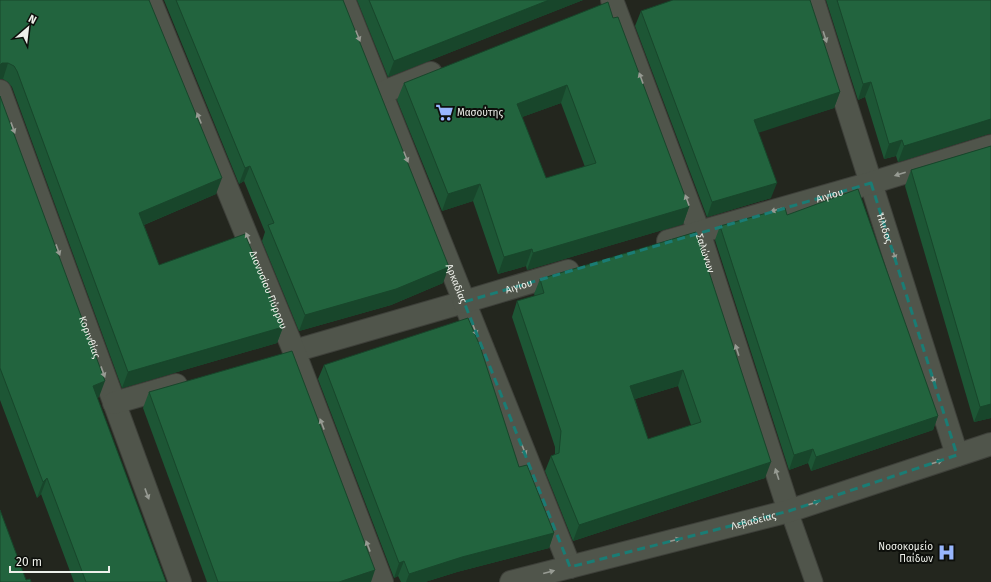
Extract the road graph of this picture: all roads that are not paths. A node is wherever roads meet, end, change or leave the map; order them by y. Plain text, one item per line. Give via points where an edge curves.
1 (150, 0) edge
2 (344, 0) edge
3 (614, 0) edge
4 (813, 0) edge
5 (591, 10) edge
6 (446, 67) edge
7 (0, 91) edge
8 (381, 92) junction
9 (991, 146) edge
10 (871, 183) junction
11 (698, 232) junction
12 (646, 248) edge
13 (585, 266) edge
14 (464, 302) junction
15 (294, 351) junction
16 (272, 358) edge
17 (197, 379) edge
18 (114, 403) junction
19 (991, 444) edge
20 (957, 455) junction
21 (789, 511) junction
22 (570, 566) junction
23 (180, 582) edge
24 (382, 582) edge
25 (511, 582) edge
26 (814, 582) edge

15 -> 1 street, Διονυσίου Πύρρου
2 -> 8 street, Αρκαδίας
3 - 5 street
11 -> 3 street, Σαλώνων
4 -> 10 street, Ήλιδος
6 - 8 street
7 -> 18 street, Κορινθίας
8 -> 14 street, Αρκαδίας
9 -> 10 street, Αιγίου
10 -> 11 street, Αιγίου
10 -> 20 street, Ήλιδος
11 - 12 street, Αιγίου
21 -> 11 street, Σαλώνων
13 - 14 street, Αιγίου
14 - 15 street, Αιγίου
14 -> 22 street, Αρκαδίας
15 - 16 street, Αιγίου
24 -> 15 street, Διονυσίου Πύρρου
17 - 18 street
18 -> 23 street, Κορινθίας
19 - 20 street, Λεβαδείας
21 -> 20 street, Λεβαδείας
22 -> 21 street, Λεβαδείας
21 - 26 lane
25 -> 22 street, Λεβαδείας

